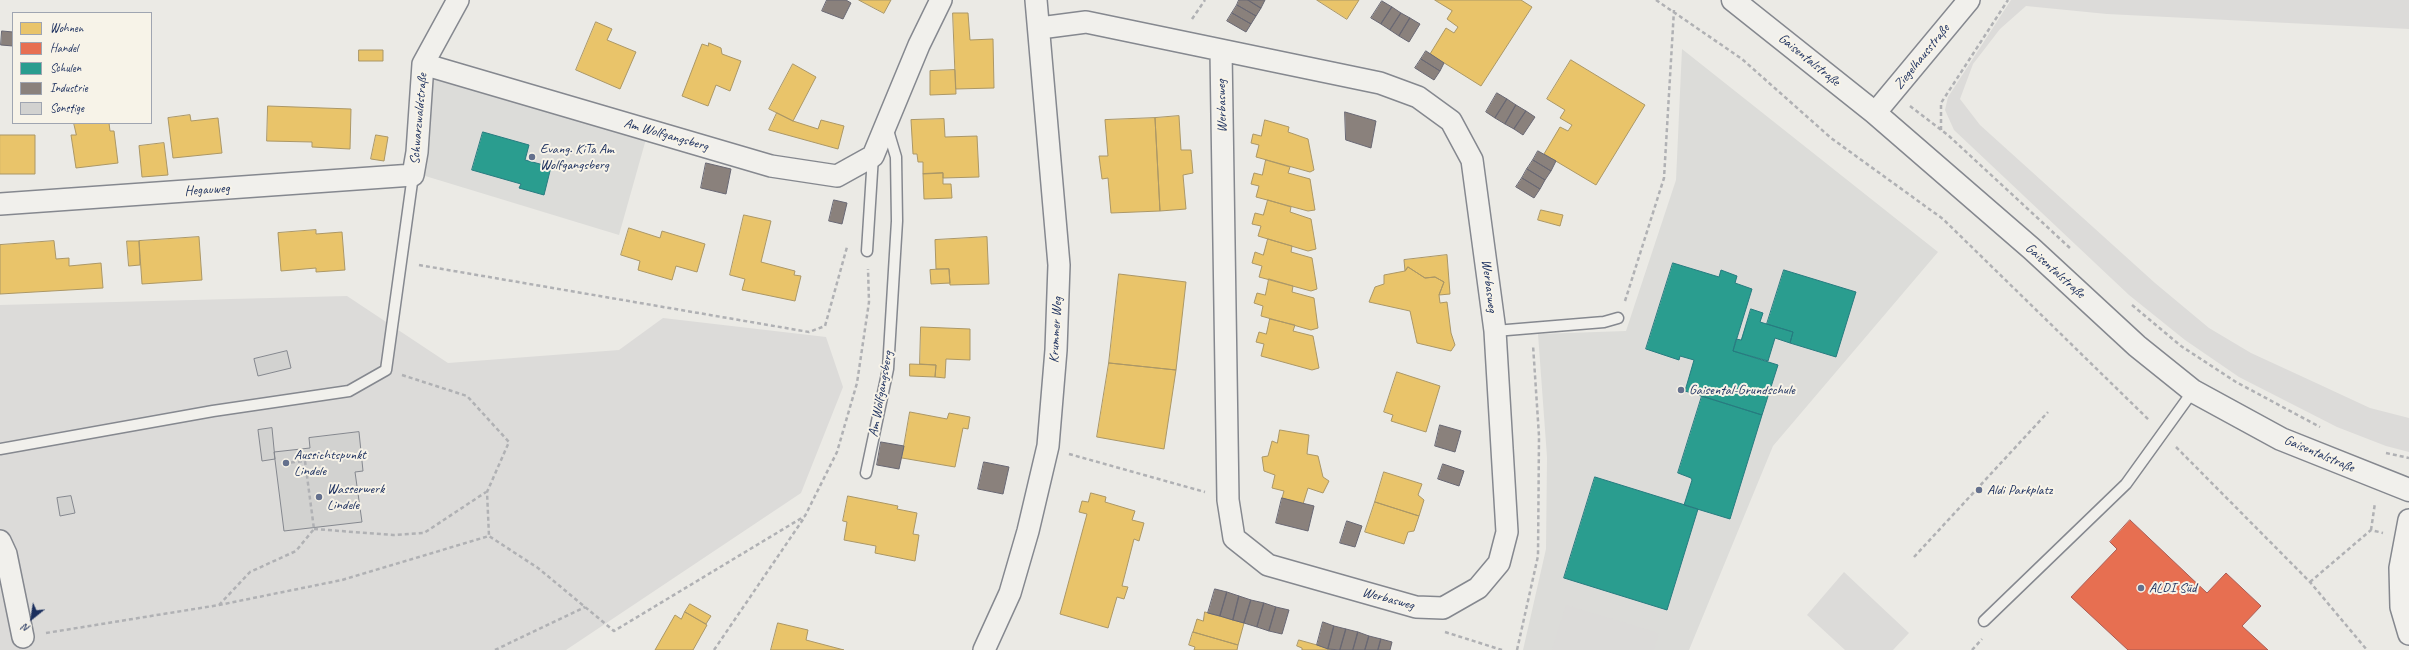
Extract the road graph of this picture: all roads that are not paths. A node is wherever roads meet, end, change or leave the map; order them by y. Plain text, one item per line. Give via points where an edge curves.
1 (458, 0) edge
2 (941, 0) edge
3 (1036, 0) edge
4 (1733, 0) edge
5 (1969, 0) edge
6 (1040, 28) junction
7 (1221, 51) junction
8 (423, 64) junction
9 (1875, 113) junction
10 (886, 123) junction
11 (873, 156) junction
12 (413, 175) junction
13 (0, 204) edge
14 (867, 250) road end
15 (1618, 318) road end
16 (1495, 330) junction
17 (2193, 391) junction
18 (0, 449) edge
19 (866, 473) dead end
20 (2409, 490) edge
21 (2406, 529) edge
22 (0, 541) edge
23 (1984, 621) dead end
24 (2409, 634) edge
25 (23, 637) road end
26 (2409, 642) edge
27 (984, 650) edge
28 (2401, 650) edge

1 - 8 street, Schwarzwaldstraße
2 - 10 street
3 - 6 street, Krummer Weg
4 - 9 main road, Gaisentalstraße
5 - 9 street, Ziegelhausstraße
6 - 7 street, Werbasweg via 1086,22
6 - 27 street, Krummer Weg via 1059,265 1056,350 1048,446 1010,593
7 - 16 street, Werbasweg via 1380,83 1418,97 1451,122 1472,160
7 - 16 street, Werbasweg via 1228,500 1234,538 1268,565 1416,607 1443,608 1478,588 1498,563 1507,532
8 - 11 street, Am Wolfgangsberg via 771,166 837,176
8 - 12 street, Schwarzwaldstraße
9 - 17 main road, Gaisentalstraße via 2032,249 2137,346
10 - 11 street
10 - 19 lane, Am Wolfgangsberg via 896,157 897,221 888,368
11 - 14 lane
12 - 13 street, Hegauweg
12 - 18 lane via 386,370 349,391 213,411
15 - 16 lane via 1604,322
17 - 20 main road, Gaisentalstraße via 2281,439
17 - 23 lane via 2126,484
21 - 24 street via 2400,568 2401,607
22 - 25 street via 6,554
26 - 28 street

